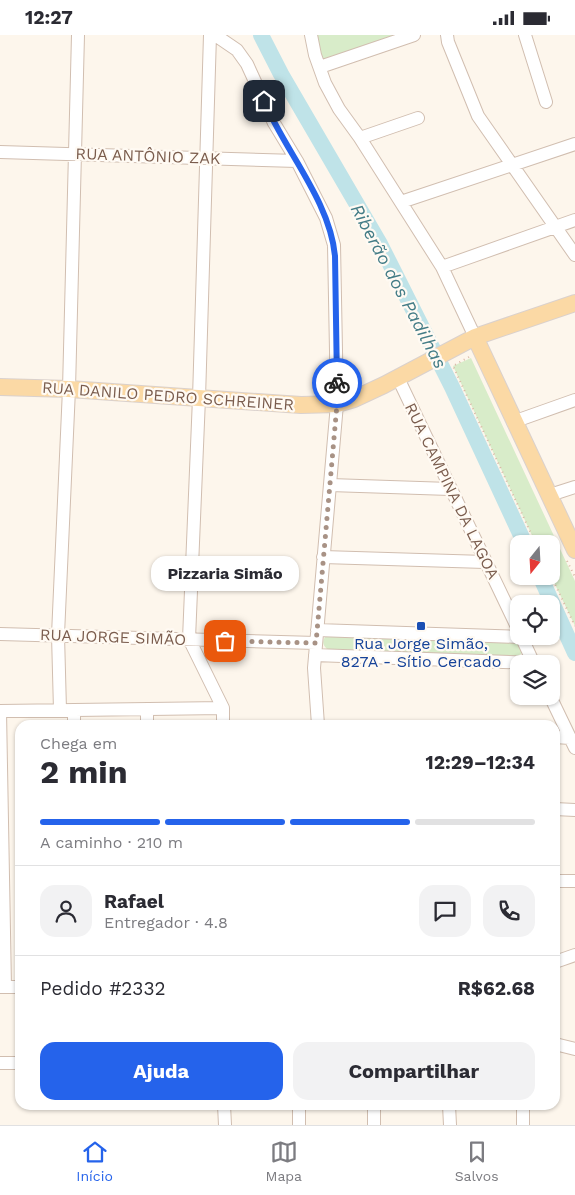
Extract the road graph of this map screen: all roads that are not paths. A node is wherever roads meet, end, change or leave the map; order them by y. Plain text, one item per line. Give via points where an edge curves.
1 (78, 35) edge
2 (210, 35) edge
3 (215, 35) edge
4 (311, 35) edge
5 (414, 35) edge
6 (447, 35) edge
7 (525, 35) edge
8 (320, 67) junction
9 (546, 102) dead end
10 (418, 118) dead end
11 (360, 137) junction
12 (575, 144) edge
13 (0, 152) edge
14 (75, 154) junction
15 (206, 158) junction
16 (297, 161) junction
17 (512, 165) junction
18 (401, 202) junction
19 (575, 220) edge
20 (555, 227) junction
21 (575, 255) edge
22 (442, 267) junction
23 (575, 303) edge
24 (476, 347) junction
25 (398, 378) junction
26 (0, 387) edge
27 (69, 389) junction
28 (199, 398) junction
29 (575, 400) edge
30 (337, 404) junction
31 (513, 421) junction
32 (330, 485) junction
33 (575, 487) edge
34 (450, 489) junction
35 (550, 495) junction
36 (571, 555) edge
37 (324, 557) junction
38 (485, 562) junction
39 (510, 613) edge
40 (0, 634) edge
41 (58, 635) junction
42 (510, 637) edge
43 (189, 639) junction
44 (316, 643) junction
45 (510, 661) edge
46 (554, 705) edge
47 (223, 708) junction
48 (147, 709) junction
49 (60, 710) junction
50 (74, 710) junction
51 (0, 711) edge
52 (74, 720) edge
53 (147, 720) edge
54 (223, 720) edge
55 (318, 720) edge
56 (560, 739) edge
57 (572, 743) edge
58 (560, 809) edge
59 (575, 810) edge
60 (560, 881) edge
61 (575, 881) edge
62 (575, 955) edge
63 (560, 960) edge
64 (3, 987) edge
65 (560, 1044) edge
66 (575, 1049) edge
67 (0, 1063) edge
68 (15, 1063) edge
69 (224, 1110) edge
70 (299, 1110) edge
71 (374, 1110) edge
72 (450, 1110) edge
73 (523, 1110) edge
74 (225, 1125) edge
75 (300, 1125) edge
76 (374, 1125) edge
77 (450, 1125) edge
78 (523, 1125) edge

1 - 14 street
2 - 15 street
3 - 16 street via 242,57 274,123
4 - 8 street
5 - 8 street
6 - 17 street via 478,116
7 - 9 street
8 - 11 street via 338,109
10 - 11 street
11 - 18 street
12 - 17 street
13 - 14 street, RUA ANTÔNIO ZAK
14 - 15 street, RUA ANTÔNIO ZAK
14 - 27 street
15 - 16 street, RUA ANTÔNIO ZAK
15 - 28 street
16 - 30 street via 326,218 334,245
17 - 18 street
17 - 20 street
18 - 22 street
19 - 20 street
20 - 21 street
20 - 22 street
22 - 24 street
23 - 24 main road, RUA DANILO PEDRO SCHREINER via 492,332
24 - 25 main road, RUA DANILO PEDRO SCHREINER via 454,349
24 - 31 main road
25 - 30 main road, RUA DANILO PEDRO SCHREINER
25 - 34 street, RUA CAMPINA DA LAGOA
26 - 27 main road, RUA DANILO PEDRO SCHREINER
27 - 28 main road, RUA DANILO PEDRO SCHREINER
27 - 41 street
28 - 30 main road, RUA DANILO PEDRO SCHREINER via 314,406
28 - 43 street
29 - 31 street
30 - 32 street
31 - 35 main road
32 - 34 street
32 - 37 street
33 - 35 street
34 - 38 street, RUA CAMPINA DA LAGOA
35 - 36 main road
37 - 38 street
37 - 44 street
38 - 39 street, RUA CAMPINA DA LAGOA
40 - 41 street, RUA JORGE SIMÃO
41 - 43 street, RUA JORGE SIMÃO
41 - 49 street
42 - 44 street, RUA JORGE SIMÃO
43 - 44 street, RUA JORGE SIMÃO
43 - 47 street
44 - 45 street, RUA JORGE SIMÃO
44 - 55 street via 314,683
46 - 57 street
47 - 48 street
47 - 54 street
48 - 50 street
48 - 53 street
49 - 50 street
49 - 51 street
50 - 52 street
51 - 64 street
56 - 57 street
58 - 59 street
60 - 61 street
62 - 63 street
65 - 66 street
67 - 68 street
69 - 74 street
70 - 75 street
71 - 76 street
72 - 77 street
73 - 78 street

